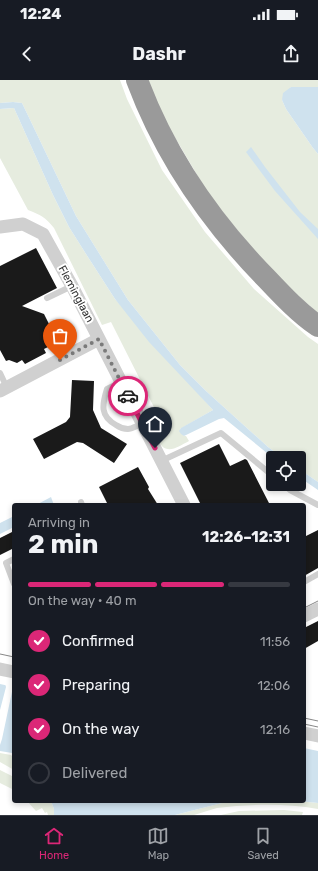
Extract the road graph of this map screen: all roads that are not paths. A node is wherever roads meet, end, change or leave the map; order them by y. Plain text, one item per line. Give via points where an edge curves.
1 (137, 80) edge
2 (0, 227) edge
3 (72, 286) junction
4 (47, 298) dead end
5 (318, 326) edge
6 (99, 339) junction
7 (0, 374) edge
8 (121, 382) junction
9 (4, 389) edge
10 (142, 424) junction
11 (161, 461) junction
12 (266, 470) edge
13 (292, 491) edge
14 (183, 503) edge
15 (318, 505) edge
16 (12, 560) edge
17 (318, 574) edge
18 (12, 579) edge
19 (306, 581) edge
20 (318, 609) edge
21 (306, 615) edge
22 (0, 669) edge
23 (12, 672) edge
24 (306, 733) edge
25 (318, 736) edge

1 - 5 highway via 153,119 177,165 207,210 254,267
2 - 3 street, Fleminglaan via 23,224 43,234
3 - 4 lane
3 - 6 street, Fleminglaan
6 - 8 street, Fleminglaan
6 - 9 street
7 - 9 lane
8 - 10 street, Fleminglaan
8 - 10 lane via 107,389 103,408 105,416 110,422 128,429
10 - 11 street, Fleminglaan
11 - 12 lane via 221,433
11 - 14 street, Fleminglaan
13 - 15 lane
16 - 18 lane via 6,563
17 - 19 lane
20 - 21 street
22 - 23 street
24 - 25 street

